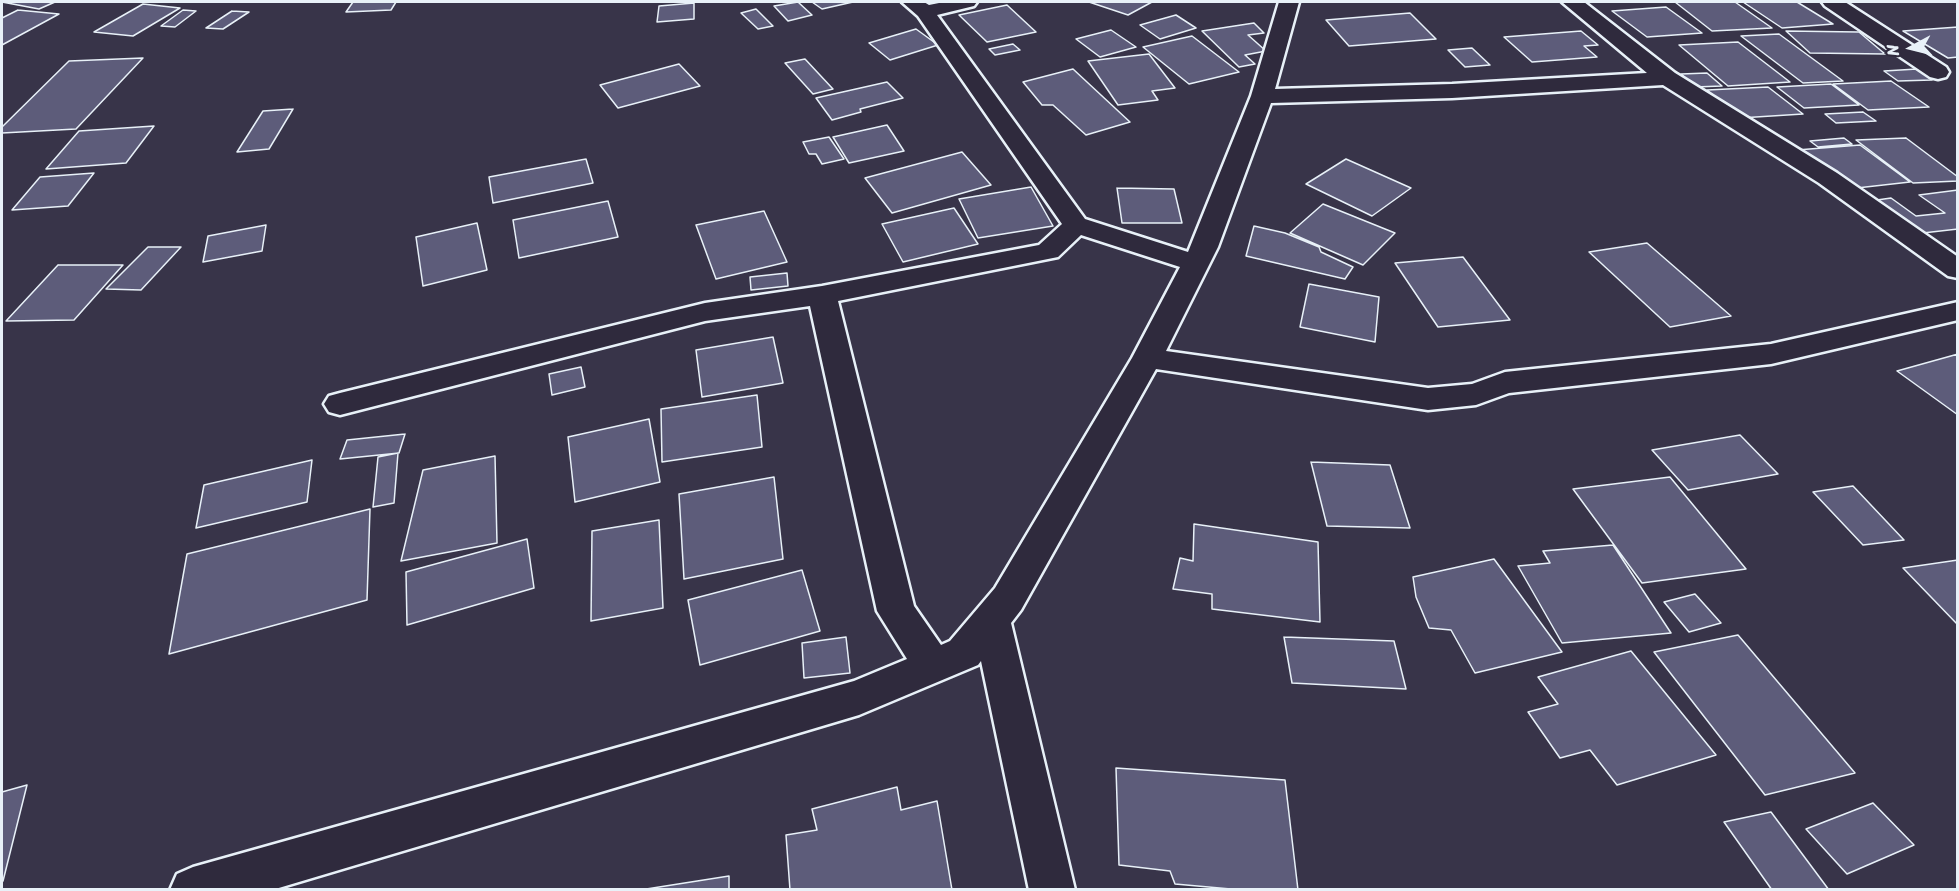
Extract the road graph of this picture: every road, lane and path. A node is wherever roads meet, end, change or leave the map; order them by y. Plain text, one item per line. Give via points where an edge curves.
1 (967, 2) edge
2 (1289, 2) edge
3 (1572, 2) edge
4 (1832, 2) edge
5 (918, 7) edge
6 (1938, 72) dead end
7 (1667, 78) junction
8 (1262, 96) junction
9 (1076, 225) junction
10 (1195, 263) junction
11 (1958, 270) edge
12 (822, 295) junction
13 (1958, 311) edge
14 (1147, 358) junction
15 (340, 404) dead end
16 (990, 619) junction
17 (933, 666) junction
18 (193, 890) edge
19 (1052, 890) edge

1 - 5 street
2 - 8 street
3 - 7 street
4 - 6 street
5 - 9 street
7 - 8 street via 1452,91
7 - 11 street via 1828,178
8 - 10 street
9 - 10 street
9 - 12 street via 1048,251
10 - 14 street
12 - 15 street via 705,312
12 - 17 street via 896,611
13 - 14 street via 1772,354 1505,383 1476,394 1428,399
14 - 16 street via 1008,598
16 - 17 street via 964,653
16 - 19 street
17 - 18 street via 859,697

